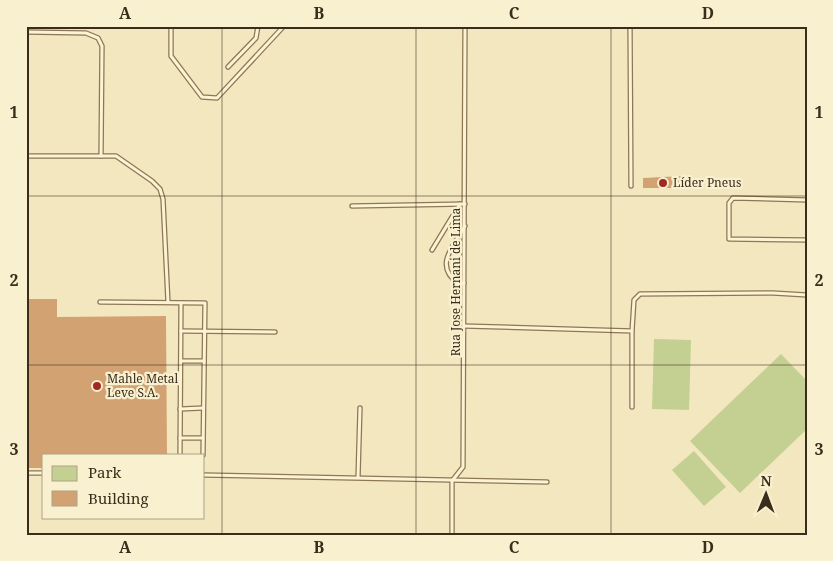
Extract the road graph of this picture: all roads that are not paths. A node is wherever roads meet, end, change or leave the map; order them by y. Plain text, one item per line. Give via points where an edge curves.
1 (171, 26) edge
2 (258, 26) edge
3 (284, 26) edge
4 (465, 26) edge
5 (630, 26) edge
6 (26, 32) edge
7 (228, 67) dead end
8 (26, 156) edge
9 (101, 156) junction
10 (632, 186) dead end
11 (807, 200) edge
12 (460, 203) junction
13 (465, 204) junction
14 (352, 206) dead end
15 (465, 226) junction
16 (807, 240) edge
17 (432, 250) dead end
18 (464, 283) junction
19 (807, 295) edge
20 (100, 302) dead end
21 (168, 302) junction
22 (181, 302) junction
23 (464, 326) junction
24 (181, 331) junction
25 (204, 331) junction
26 (632, 331) junction
27 (275, 332) dead end
28 (180, 361) junction
29 (204, 361) junction
30 (632, 407) dead end
31 (203, 408) junction
32 (360, 408) dead end
33 (180, 409) junction
34 (180, 438) junction
35 (203, 438) junction
36 (180, 454) edge
37 (203, 454) edge
38 (26, 473) edge
39 (42, 473) edge
40 (205, 475) edge
41 (358, 478) junction
42 (452, 481) junction
43 (546, 482) dead end
44 (452, 535) edge

1 - 3 lane via 170,49 174,62 202,98 209,100 217,98
2 - 7 lane via 256,38
4 - 13 lane, Rua Jose Hernani de Lima
5 - 10 lane
6 - 9 lane via 86,32 98,38 102,46
8 - 9 lane
9 - 21 lane via 116,156 160,189
11 - 16 lane via 733,198 730,203 729,239
12 - 13 lane
12 - 14 lane
12 - 17 lane
13 - 15 lane, Rua Jose Hernani de Lima
15 - 18 lane, Rua Jose Hernani de Lima
15 - 18 lane via 445,261 446,271 452,279 459,284
18 - 23 lane, Rua Jose Hernani de Lima
19 - 26 lane via 640,294 634,300
20 - 21 lane
21 - 22 lane
22 - 24 lane
22 - 25 lane via 204,302
23 - 26 lane
23 - 42 lane, Rua Jose Hernani de Lima via 463,467
24 - 25 lane
24 - 28 lane
25 - 27 lane
25 - 29 lane
26 - 30 lane
28 - 29 lane
28 - 33 lane
29 - 31 lane
31 - 33 lane
31 - 35 lane
32 - 41 lane
33 - 34 lane
34 - 35 lane
34 - 36 lane
35 - 37 lane
38 - 39 lane
40 - 41 lane
41 - 42 lane
42 - 43 lane
42 - 44 lane, Rua Jose Hernani de Lima

